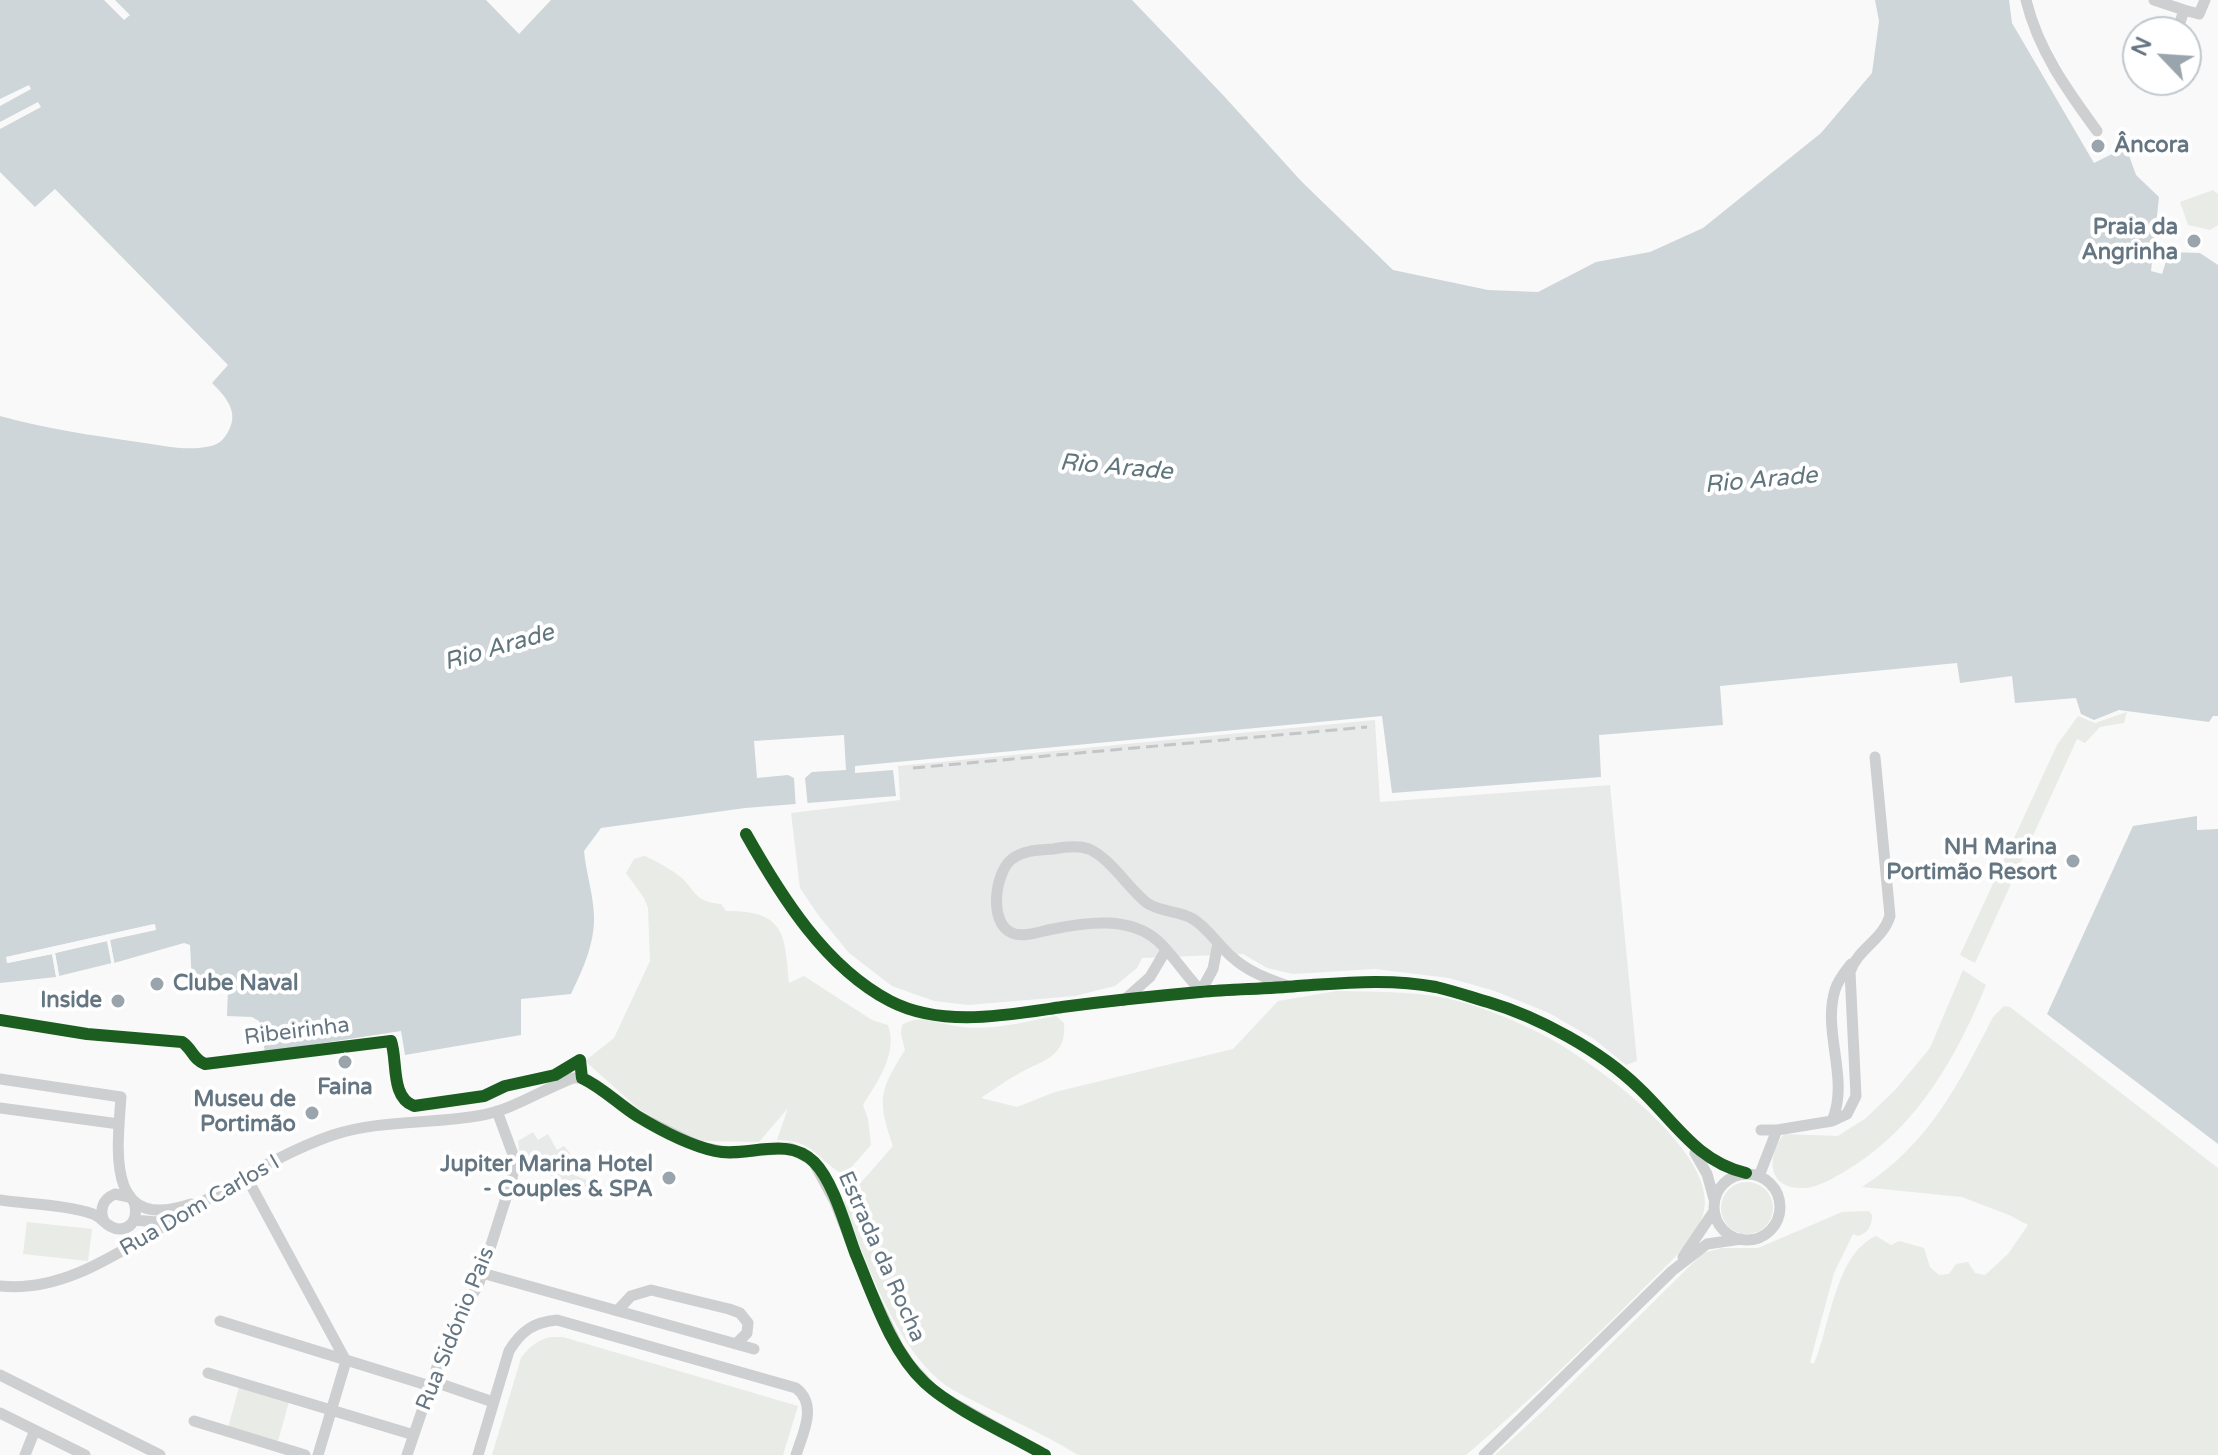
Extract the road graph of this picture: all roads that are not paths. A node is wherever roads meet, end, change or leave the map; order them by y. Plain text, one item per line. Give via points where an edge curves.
1 (2026, 0) edge
2 (2154, 0) edge
3 (2205, 0) edge
4 (2184, 10) junction
5 (2182, 16) edge
6 (2097, 131) dead end
7 (1875, 757) dead end
8 (746, 834) dead end
9 (1218, 943) junction
10 (1166, 950) junction
11 (1854, 960) junction
12 (1289, 987) junction
13 (1201, 991) junction
14 (1123, 1001) junction
15 (0, 1079) edge
16 (0, 1108) edge
17 (497, 1111) junction
18 (1832, 1121) junction
19 (119, 1124) junction
20 (1678, 1130) junction
21 (1761, 1130) dead end
22 (1777, 1130) junction
23 (1746, 1173) junction
24 (1759, 1176) junction
25 (247, 1178) junction
26 (218, 1195) junction
27 (0, 1200) edge
28 (132, 1200) junction
29 (1714, 1208) junction
30 (189, 1211) junction
31 (104, 1221) junction
32 (130, 1224) junction
33 (1741, 1239) junction
34 (111, 1257) junction
35 (1672, 1271) junction
36 (482, 1273) junction
37 (0, 1286) edge
38 (617, 1311) junction
39 (220, 1321) dead end
40 (736, 1344) junction
41 (754, 1349) dead end
42 (346, 1361) junction
43 (208, 1373) dead end
44 (0, 1375) edge
45 (431, 1384) junction
46 (493, 1402) junction
47 (332, 1409) junction
48 (0, 1413) edge
49 (194, 1421) dead end
50 (35, 1430) junction
51 (414, 1435) junction
52 (25, 1455) edge
53 (85, 1455) edge
54 (160, 1455) edge
55 (305, 1455) edge
56 (318, 1455) edge
57 (407, 1455) edge
58 (478, 1455) edge
59 (796, 1455) edge
60 (1045, 1455) edge
61 (1484, 1455) edge

1 - 6 street via 2040,44
2 - 4 street
3 - 4 street via 2199,14
4 - 5 street
7 - 11 street via 1890,916 1879,939
8 - 14 street via 768,873 825,948 851,977 891,1002 955,1017
9 - 10 street via 1193,919 1148,903 1089,849 1023,852 1002,870 997,882 999,916 1014,934 1124,924
9 - 12 street via 1259,976
9 - 13 street
10 - 13 street
10 - 14 street via 1150,977
11 - 18 street via 1840,979 1832,1008 1838,1102
11 - 18 street via 1850,988 1856,1096 1847,1114
12 - 13 street
12 - 20 street via 1356,980 1435,987 1500,1006 1579,1042 1638,1087
13 - 14 street
15 - 19 street via 121,1097
16 - 19 street
17 - 25 street, Rua Dom Carlos I via 334,1135
17 - 36 street, Rua Sidónio Pais via 514,1169
17 - 60 street, Estrada da Rocha via 582,1078 638,1116 700,1147 732,1153 790,1148 806,1156 828,1185 868,1285 910,1365 936,1393
18 - 22 street
19 - 28 street via 120,1183
20 - 23 street via 1716,1164
20 - 29 street via 1707,1174
21 - 22 street
22 - 24 street
23 - 24 street
23 - 29 street via 1726,1181
24 - 33 street via 1775,1189 1779,1215 1767,1233
25 - 26 street, Rua Dom Carlos I
25 - 42 street
26 - 28 street via 164,1210
26 - 30 street, Rua Dom Carlos I
27 - 31 street via 90,1213
28 - 31 street via 115,1194 106,1200 101,1210
28 - 32 street via 137,1209
29 - 33 street via 1723,1230
29 - 35 street
30 - 32 street
30 - 34 street, Rua Dom Carlos I
31 - 32 street via 116,1229
32 - 34 street
33 - 35 street via 1707,1244
34 - 37 street, Rua Dom Carlos I via 45,1285
35 - 61 street
36 - 38 street
36 - 45 street, Rua Sidónio Pais
38 - 40 street
38 - 40 street via 631,1296 651,1290 729,1309 748,1323 747,1333
39 - 42 street
40 - 41 street
42 - 45 street
42 - 47 street
43 - 47 street
44 - 54 street
45 - 46 street
45 - 51 street, Rua Sidónio Pais
46 - 58 street
46 - 59 street via 517,1337 542,1321 571,1322 796,1388 808,1403
47 - 51 street
47 - 56 street
48 - 50 street
49 - 55 street
50 - 52 street
50 - 53 street
51 - 57 street, Rua Sidónio Pais

